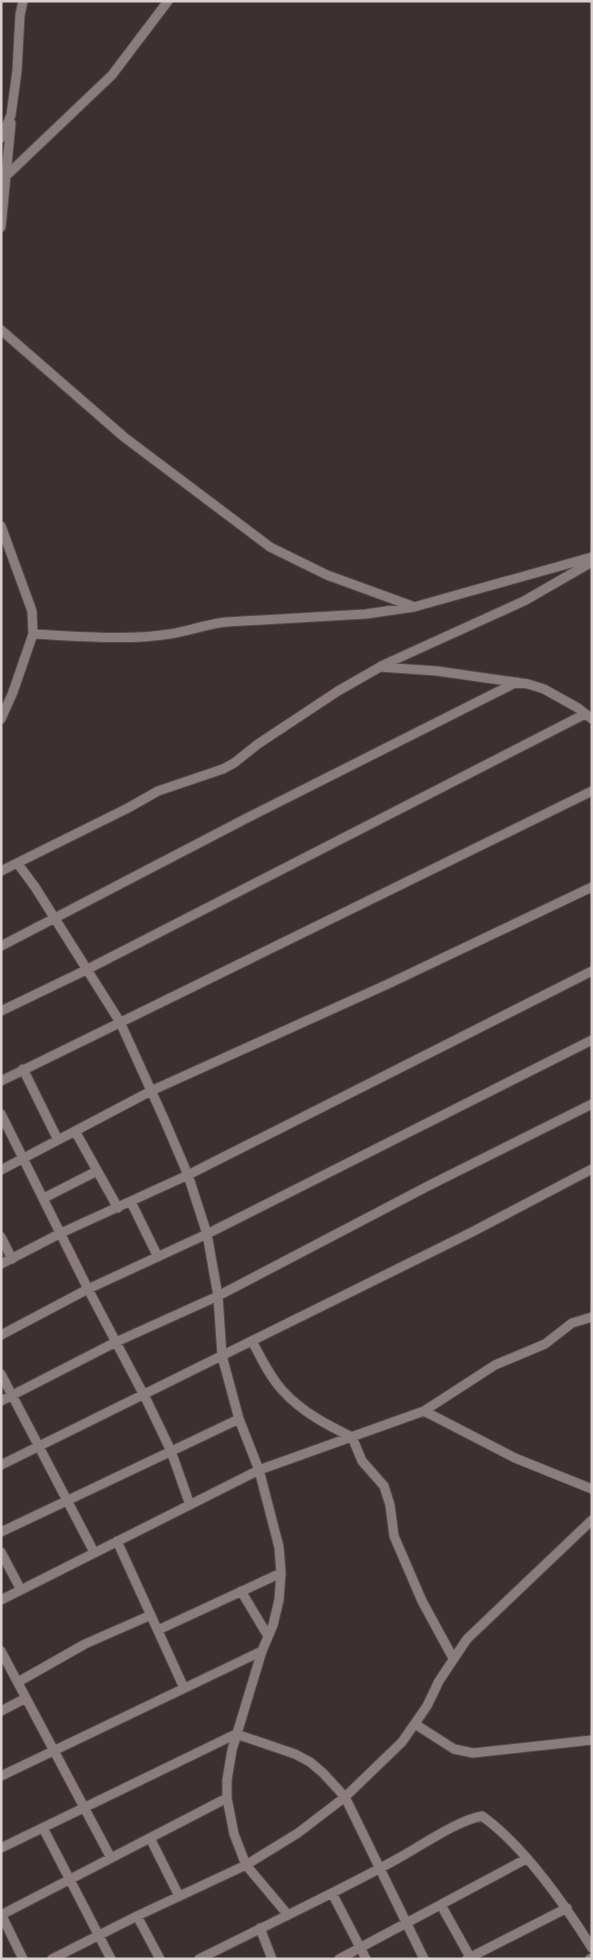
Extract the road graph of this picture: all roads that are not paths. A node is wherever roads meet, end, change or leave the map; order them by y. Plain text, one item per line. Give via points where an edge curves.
1 (22, 1) edge
2 (168, 1) edge
3 (11, 115) junction
4 (1, 138) edge
5 (6, 176) junction
6 (1, 228) edge
7 (1, 330) edge
8 (1, 526) edge
9 (592, 557) edge
10 (592, 562) edge
11 (414, 607) junction
12 (33, 634) junction
13 (380, 666) junction
14 (517, 682) junction
15 (588, 717) edge
16 (1, 719) edge
17 (592, 792) edge
18 (18, 864) junction
19 (1, 871) edge
20 (592, 886) edge
21 (54, 919) junction
22 (1, 946) edge
23 (86, 970) junction
24 (592, 971) edge
25 (1, 1011) edge
26 (120, 1022) junction
27 (592, 1040) edge
28 (23, 1069) junction
29 (1, 1081) edge
30 (153, 1090) junction
31 (592, 1104) edge
32 (1, 1114) edge
33 (75, 1131) junction
34 (58, 1140) junction
35 (23, 1159) junction
36 (1, 1170) edge
37 (97, 1171) junction
38 (591, 1173) edge
39 (188, 1175) junction
40 (44, 1198) junction
41 (132, 1202) junction
42 (118, 1208) junction
43 (62, 1233) junction
44 (207, 1234) junction
45 (1, 1237) edge
46 (158, 1257) junction
47 (12, 1259) junction
48 (1, 1264) edge
49 (88, 1289) junction
50 (218, 1296) junction
51 (592, 1317) edge
52 (1, 1335) edge
53 (252, 1341) junction
54 (116, 1342) junction
55 (222, 1356) junction
56 (1, 1374) edge
57 (144, 1393) junction
58 (12, 1396) junction
59 (1, 1401) edge
60 (424, 1410) junction
61 (239, 1419) junction
62 (352, 1437) junction
63 (38, 1447) junction
64 (171, 1451) junction
65 (1, 1465) edge
66 (259, 1470) junction
67 (592, 1489) edge
68 (67, 1500) junction
69 (190, 1505) junction
70 (592, 1520) edge
71 (1, 1532) edge
72 (117, 1541) junction
73 (1, 1552) edge
74 (94, 1552) junction
75 (281, 1573) junction
76 (20, 1590) junction
77 (241, 1591) junction
78 (1, 1600) edge
79 (151, 1615) junction
80 (158, 1630) junction
81 (268, 1636) junction
82 (262, 1651) junction
83 (1, 1652) edge
84 (453, 1658) junction
85 (18, 1682) junction
86 (184, 1688) junction
87 (26, 1698) junction
88 (1, 1711) edge
89 (415, 1724) junction
90 (236, 1734) junction
91 (592, 1740) edge
92 (55, 1750) junction
93 (1, 1776) edge
94 (345, 1797) junction
95 (227, 1798) junction
96 (84, 1808) junction
97 (43, 1828) junction
98 (150, 1838) junction
99 (1, 1848) edge
100 (111, 1858) junction
101 (526, 1859) junction
102 (246, 1865) junction
103 (380, 1868) junction
104 (69, 1880) junction
105 (332, 1893) junction
106 (179, 1896) junction
107 (441, 1905) junction
108 (567, 1908) junction
109 (1, 1915) edge
110 (288, 1915) junction
111 (138, 1916) junction
112 (406, 1923) junction
113 (260, 1928) junction
114 (98, 1936) junction
115 (220, 1948) junction
116 (361, 1948) junction
117 (592, 1948) edge
118 (469, 1958) edge
119 (23, 1959) edge
120 (52, 1959) edge
121 (111, 1959) edge
122 (160, 1959) edge
123 (199, 1959) edge
124 (223, 1959) edge
125 (272, 1959) edge
126 (339, 1959) edge
127 (366, 1959) edge
128 (424, 1959) edge

1 - 3 street
2 - 5 street via 112,75
3 - 4 street
3 - 5 street
5 - 6 street
7 - 11 street via 124,437 270,546 327,575
8 - 12 street via 32,611
9 - 11 street
10 - 13 street via 524,601
11 - 12 street via 366,614 226,622 172,634 144,636
12 - 16 street
13 - 14 street
13 - 18 street via 228,766 158,791
14 - 15 street via 544,690
14 - 21 street
15 - 23 street
17 - 26 street
18 - 19 street
18 - 21 street
20 - 30 street via 388,984
21 - 22 street
21 - 23 street
23 - 25 street
23 - 26 street
24 - 39 street
26 - 28 street
26 - 30 street
27 - 44 street
28 - 29 street
28 - 34 street
30 - 33 street
30 - 39 street
31 - 50 street
32 - 35 street
33 - 34 street
33 - 37 street
34 - 35 street
35 - 36 street
35 - 40 street
37 - 40 street
37 - 42 street
38 - 53 street
39 - 41 street
39 - 44 street
40 - 43 street
41 - 42 street
41 - 46 street
42 - 43 street
43 - 47 street
43 - 49 street
44 - 46 street
44 - 50 street
45 - 47 street
46 - 49 street
47 - 48 street
49 - 52 street
49 - 54 street
50 - 54 street
50 - 55 street
51 - 60 street via 572,1323 545,1344 495,1365
53 - 55 street
53 - 62 street via 282,1391 323,1423
54 - 57 street
54 - 58 street
55 - 57 street
55 - 61 street
56 - 58 street
57 - 63 street
57 - 64 street
58 - 59 street
58 - 63 street
60 - 62 street
60 - 67 street via 515,1458
61 - 64 street
61 - 66 street
62 - 66 street
62 - 84 street via 362,1461 384,1486 394,1536 422,1601
63 - 65 street
63 - 68 street
64 - 68 street
64 - 69 street
66 - 69 street
66 - 75 street via 279,1547
68 - 71 street
68 - 74 street
69 - 72 street
70 - 84 street via 467,1639
72 - 74 street
72 - 79 street
73 - 76 street
74 - 76 street
75 - 77 street
75 - 81 street via 280,1600
76 - 78 street
77 - 80 street
77 - 81 street
79 - 80 street
79 - 85 street via 86,1644
80 - 86 street
81 - 82 street
82 - 86 street
82 - 90 street
83 - 85 street
84 - 89 street
85 - 87 street
86 - 92 street
87 - 88 street
87 - 92 street
89 - 91 street via 454,1748 473,1753
89 - 94 street via 385,1760
90 - 94 street via 310,1762
90 - 95 street via 227,1780
90 - 96 street
92 - 93 street
92 - 96 street
94 - 102 street via 298,1833
94 - 103 street
95 - 98 street
95 - 102 street via 234,1834
96 - 97 street
96 - 100 street
97 - 99 street
97 - 104 street
98 - 100 street
98 - 106 street
100 - 104 street
101 - 103 street via 482,1816
101 - 107 street
101 - 108 street
102 - 106 street
102 - 110 street
103 - 105 street
103 - 112 street
104 - 109 street
104 - 114 street
105 - 110 street
105 - 116 street
106 - 111 street
107 - 112 street
107 - 118 street
108 - 117 street
108 - 118 street
109 - 119 street
110 - 113 street
111 - 114 street
111 - 122 street
112 - 116 street
112 - 128 street
113 - 115 street
113 - 125 street
114 - 120 street
114 - 121 street
115 - 123 street
115 - 124 street
116 - 126 street
116 - 127 street

